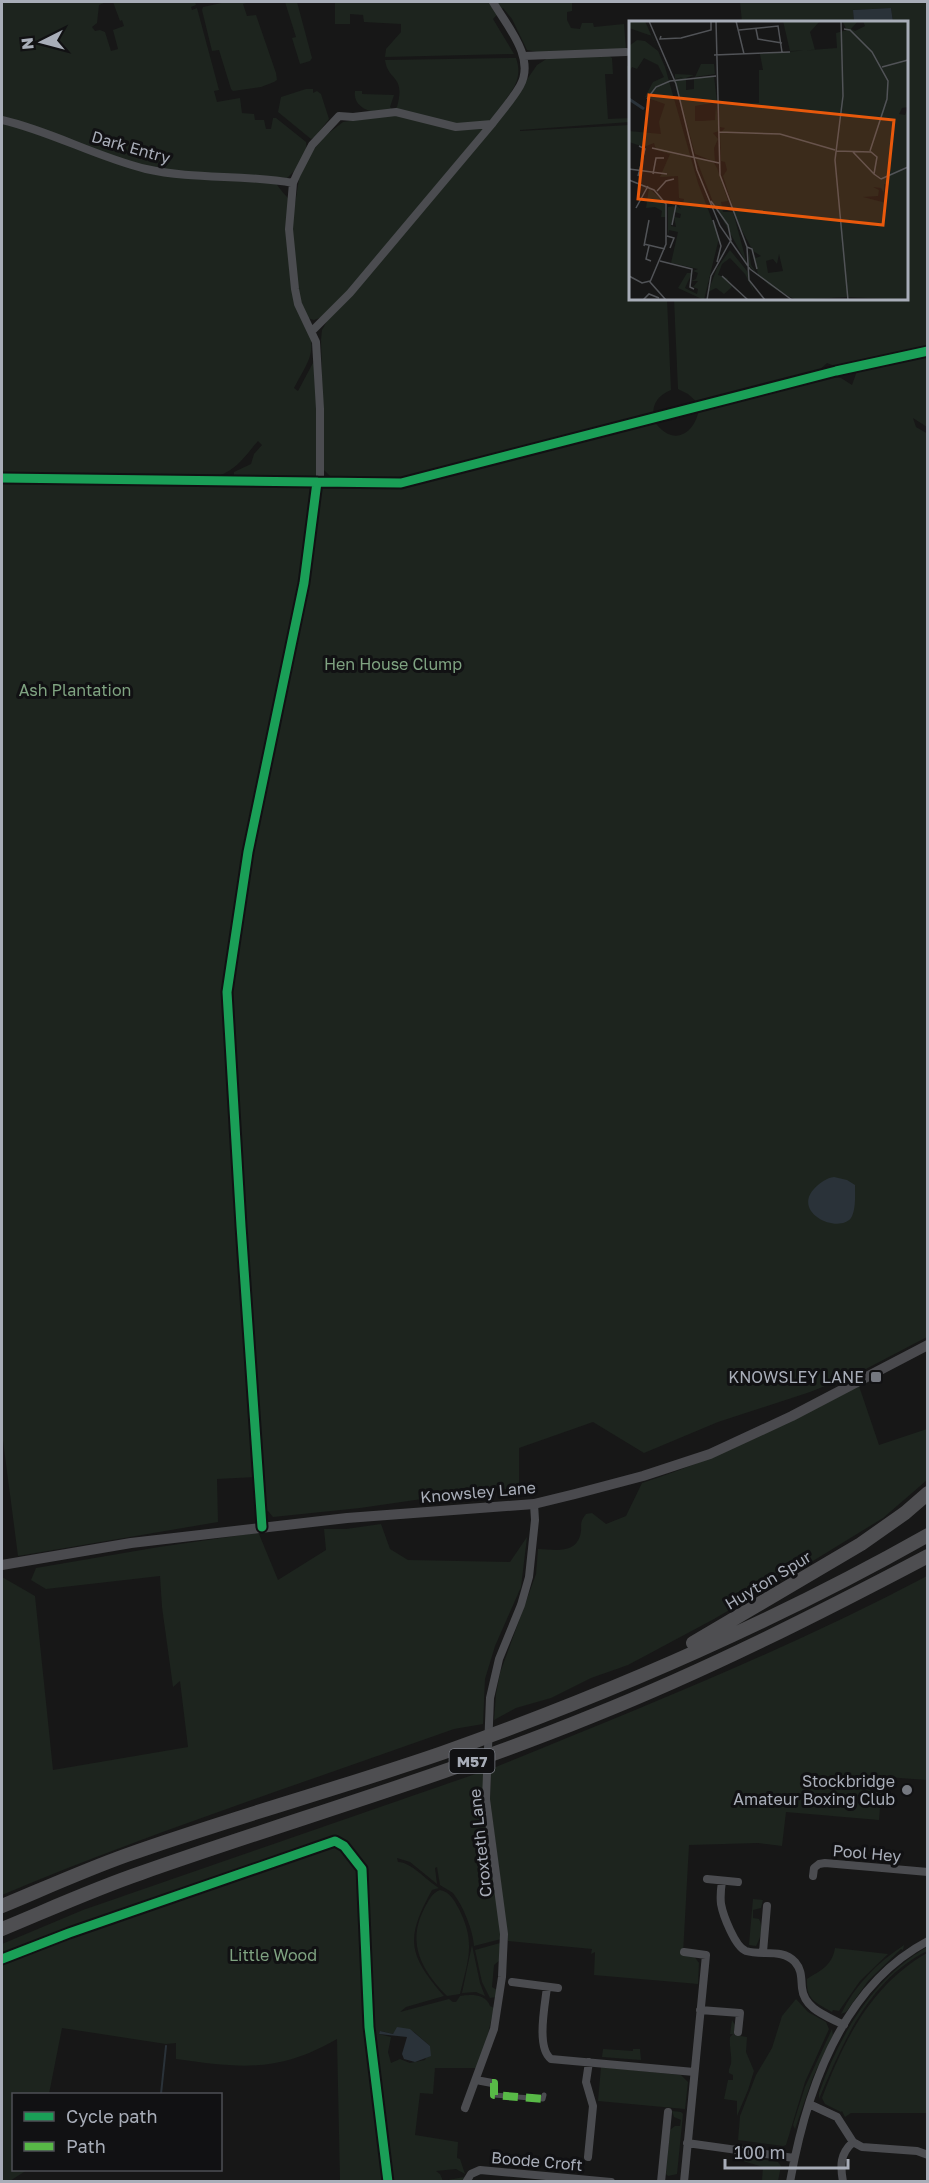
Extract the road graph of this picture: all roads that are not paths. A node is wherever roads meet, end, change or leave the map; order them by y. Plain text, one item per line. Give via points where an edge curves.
1 (493, 2) edge
2 (626, 52) dead end
3 (524, 56) junction
4 (2, 120) edge
5 (492, 124) junction
6 (293, 183) junction
7 (312, 331) junction
8 (927, 351) edge
9 (2, 478) edge
10 (318, 482) junction
11 (927, 1345) edge
12 (927, 1493) edge
13 (534, 1504) junction
14 (262, 1527) junction
15 (927, 1534) edge
16 (927, 1556) edge
17 (2, 1565) edge
18 (618, 1685) junction
19 (927, 1872) edge
20 (813, 1876) dead end
21 (707, 1879) dead end
22 (722, 1881) junction
23 (738, 1882) dead end
24 (2, 1906) edge
25 (757, 1914) dead end
26 (2, 1929) edge
27 (927, 1941) edge
28 (684, 1952) dead end
29 (763, 1952) junction
30 (512, 1982) dead end
31 (547, 1987) junction
32 (558, 1988) dead end
33 (700, 2010) junction
34 (844, 2025) junction
35 (738, 2032) dead end
36 (589, 2062) junction
37 (694, 2072) junction
38 (476, 2080) junction
39 (492, 2083) joint
40 (544, 2095) dead end
41 (809, 2104) junction
42 (465, 2108) dead end
43 (668, 2112) dead end
44 (853, 2142) junction
45 (687, 2143) junction
46 (927, 2155) edge
47 (588, 2157) dead end
48 (794, 2158) junction
49 (577, 2180) edge
50 (466, 2181) edge
51 (611, 2181) edge
52 (661, 2181) edge
53 (684, 2181) edge
54 (790, 2181) edge
55 (843, 2181) edge

1 - 3 street
2 - 3 street
3 - 5 street via 525,73 520,86
4 - 6 street, Dark Entry via 147,169
5 - 6 street via 456,127 396,112 339,116 312,145
5 - 7 street via 350,293
6 - 7 street via 290,229 295,289
7 - 10 street via 318,362
8 - 10 street via 414,480 391,484
9 - 10 street
10 - 14 street via 304,583 248,852 227,992
11 - 13 main road, Knowsley Lane via 710,1454
12 - 18 highway, Huyton Spur / M57 via 861,1544
13 - 14 main road, Knowsley Lane
13 - 38 street, Croxteth Lane via 529,1577 494,1674 490,1698 486,1799 504,1947 494,2029
14 - 17 main road, Knowsley Lane via 131,1543
15 - 18 highway, M57 via 774,1615
16 - 26 highway, M57 via 701,1670 591,1717 139,1874
18 - 24 highway, M57 via 440,1753 127,1855
19 - 20 street, Pool Hey via 825,1863 814,1868
21 - 22 street
22 - 23 street
22 - 29 street via 722,1906 736,1942 746,1951
25 - 29 street via 767,1910
27 - 34 street via 876,1980
28 - 33 street via 706,1955
29 - 34 street via 790,1958 801,1974 806,2002
30 - 31 street
31 - 32 street
31 - 36 street via 542,2044 546,2055 557,2060
33 - 35 street via 740,2013
33 - 37 street
34 - 41 street
36 - 37 street
36 - 47 street, Boode Croft via 586,2082 593,2115
37 - 45 street
38 - 39 street
38 - 42 street, Croxteth Lane
39 - 40 street via 494,2095 543,2099
41 - 44 street via 837,2117
41 - 48 street
43 - 52 street
44 - 46 street via 869,2149
44 - 55 street via 841,2158
45 - 48 street
45 - 53 street
48 - 54 street
49 - 50 street, Boode Croft via 480,2170
49 - 51 street, Boode Croft

